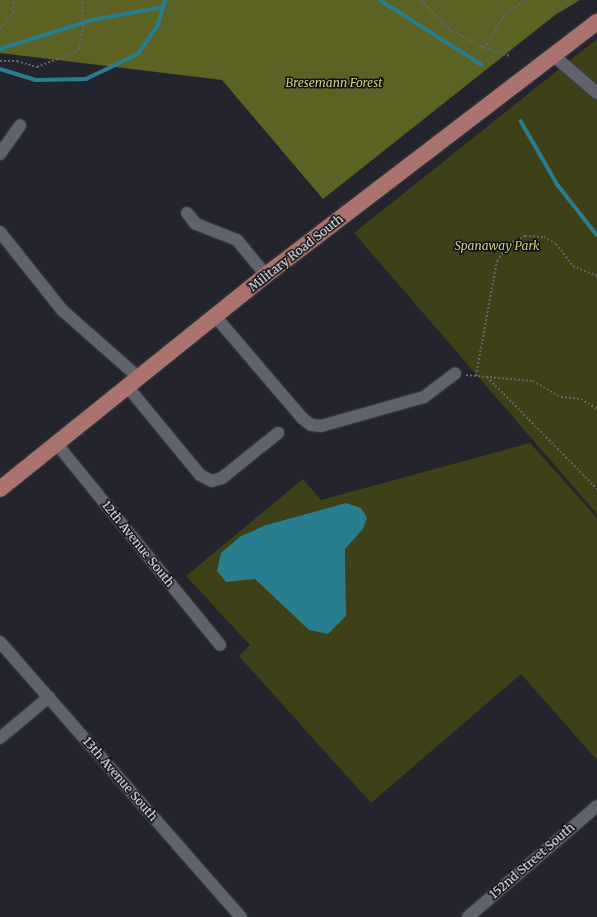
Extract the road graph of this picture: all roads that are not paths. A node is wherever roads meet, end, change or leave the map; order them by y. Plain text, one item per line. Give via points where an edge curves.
1 (597, 22) edge
2 (554, 56) junction
3 (597, 94) edge
4 (20, 125) dead end
5 (0, 154) edge
6 (187, 213) dead end
7 (0, 232) edge
8 (266, 275) junction
9 (215, 316) junction
10 (455, 374) road end
11 (133, 382) junction
12 (278, 433) dead end
13 (56, 443) junction
14 (0, 489) edge
15 (0, 642) edge
16 (220, 645) dead end
17 (49, 698) junction
18 (0, 738) edge
19 (597, 806) edge
20 (241, 917) edge
21 (468, 917) edge

1 - 2 main road, Military Road South
2 - 3 street
2 - 8 main road, Military Road South
4 - 5 street
6 - 8 street via 196,224 237,240
7 - 11 street via 62,310
8 - 9 main road, Military Road South
9 - 10 street via 302,418 311,425 321,426 424,397
9 - 11 main road, Military Road South
11 - 12 street via 200,476 212,481 222,478
11 - 13 main road, Military Road South
13 - 14 main road, Military Road South
13 - 16 street, 12th Avenue South
15 - 17 street, 13th Avenue South
17 - 18 street
17 - 20 street, 13th Avenue South
19 - 21 street, 152nd Street South

